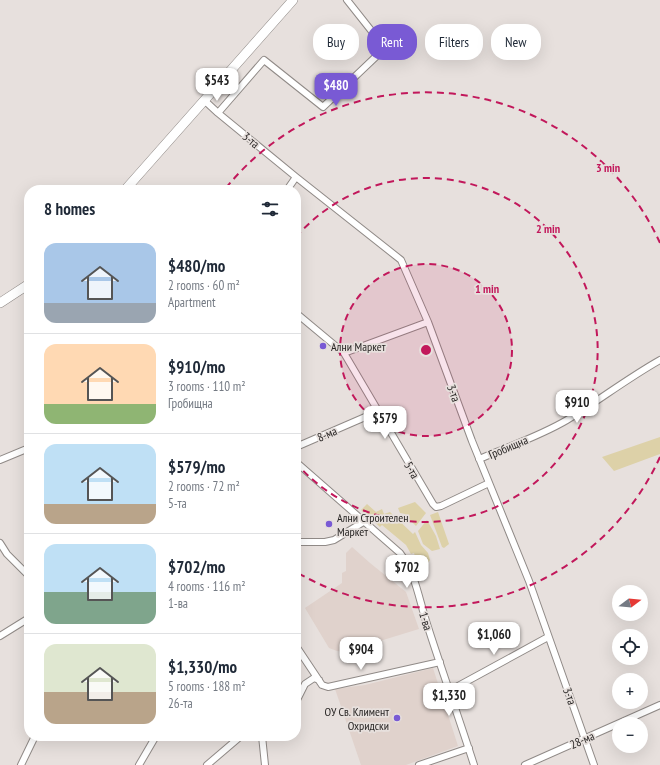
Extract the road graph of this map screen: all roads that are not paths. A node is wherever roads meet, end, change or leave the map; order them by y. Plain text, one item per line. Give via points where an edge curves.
1 (293, 0) edge
2 (347, 0) edge
3 (204, 100) junction
4 (218, 113) junction
5 (296, 177) junction
6 (129, 185) edge
7 (290, 185) edge
8 (24, 287) edge
9 (0, 303) edge
10 (301, 317) edge
11 (428, 322) junction
12 (344, 353) junction
13 (660, 360) edge
14 (379, 412) junction
15 (301, 444) edge
16 (24, 450) edge
17 (479, 459) junction
18 (0, 460) edge
19 (301, 466) edge
20 (489, 484) junction
21 (365, 522) junction
22 (301, 542) edge
23 (0, 543) edge
24 (24, 571) edge
25 (24, 621) edge
26 (0, 636) edge
27 (548, 637) junction
28 (301, 653) edge
29 (440, 662) junction
30 (319, 680) junction
31 (450, 691) junction
32 (301, 693) edge
33 (660, 705) edge
34 (586, 738) junction
35 (33, 741) edge
36 (153, 741) edge
37 (235, 741) edge
38 (263, 741) edge
39 (469, 748) junction
40 (21, 765) edge
41 (139, 765) edge
42 (208, 765) edge
43 (265, 765) edge
44 (419, 765) edge
45 (474, 765) edge
46 (525, 765) edge
47 (594, 765) edge

1 - 3 street
2 - 4 street via 385,48 323,107 264,60
3 - 4 street, 3-та
3 - 6 street
4 - 5 street, 3-та
5 - 7 street
5 - 11 street, 3-та via 401,260
8 - 9 street
10 - 12 street, 5-та
11 - 12 street
11 - 17 street, 3-та
12 - 14 street, 5-та
13 - 17 street, Гробищна via 567,420
14 - 15 street, 8-ма
14 - 20 street, 5-та via 436,507
16 - 18 street
17 - 20 street, 3-та
19 - 21 street, 1-ва
20 - 27 street, 3-та via 529,581
21 - 22 street via 334,540
21 - 29 street, 1-ва via 407,562
23 - 24 street
25 - 26 street
27 - 31 street
27 - 34 street, 3-та
28 - 30 street
29 - 30 street via 328,687 322,685
29 - 31 street, 1-ва
30 - 32 street via 314,678 306,684
31 - 39 street, 1-ва
33 - 34 street, 28-ма
34 - 46 street, 28-ма
34 - 47 street, 3-та
35 - 40 street
36 - 41 street
37 - 42 street
38 - 43 street
39 - 44 street
39 - 45 street, 1-ва

